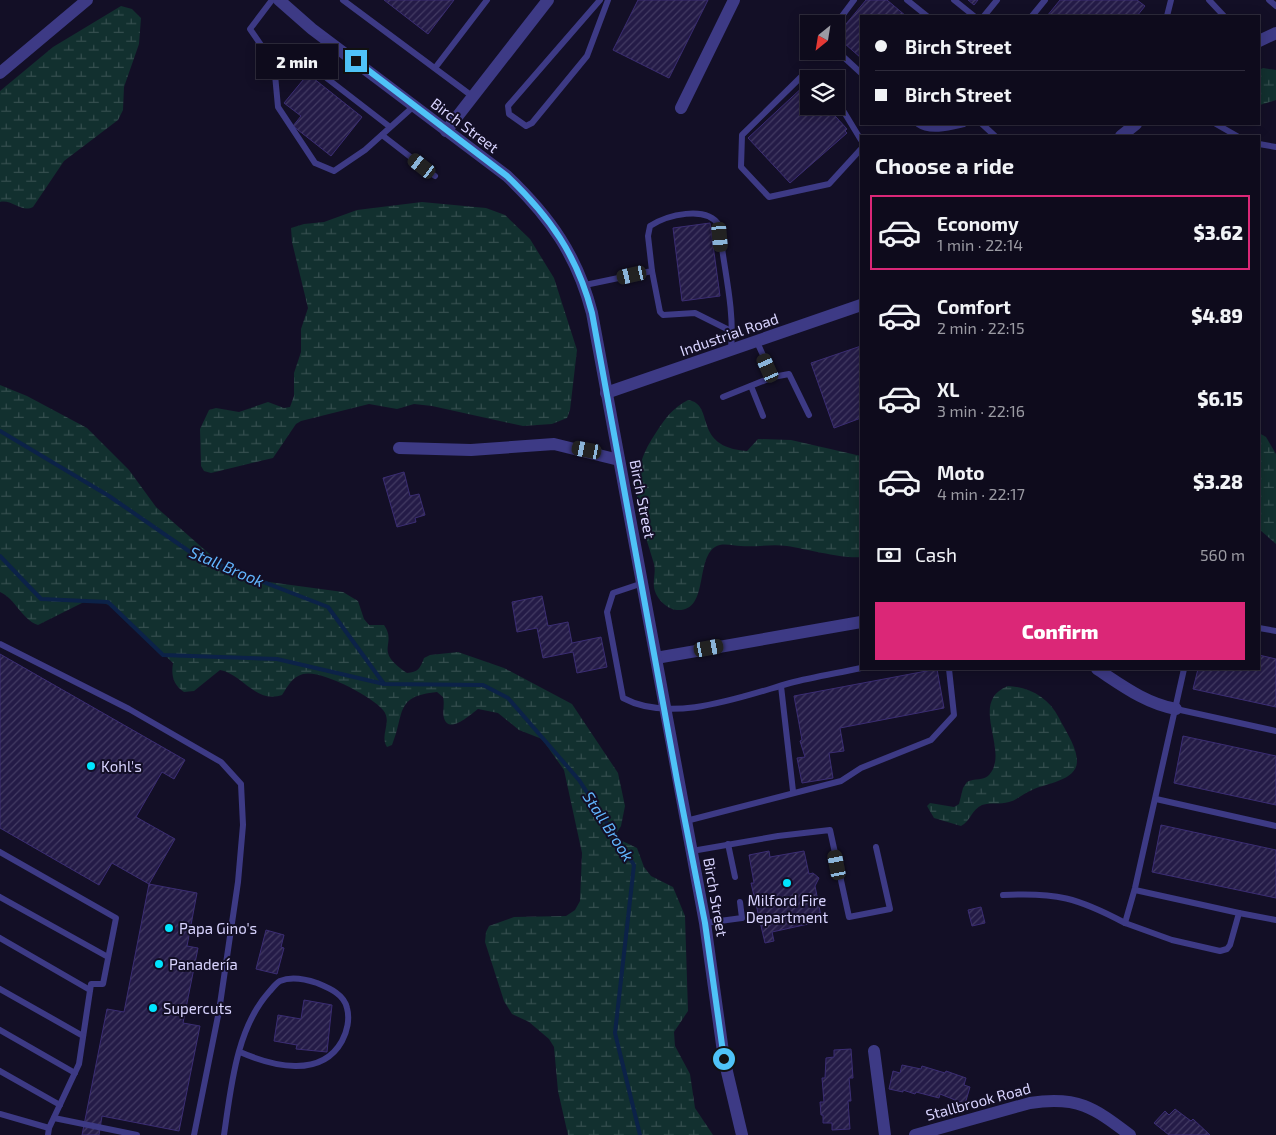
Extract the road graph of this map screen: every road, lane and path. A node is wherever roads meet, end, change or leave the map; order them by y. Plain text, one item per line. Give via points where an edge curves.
1 (87, 0) edge
2 (272, 0) edge
3 (279, 0) edge
4 (343, 0) edge
5 (487, 0) edge
6 (548, 0) edge
7 (600, 0) edge
8 (608, 0) edge
9 (734, 0) edge
10 (854, 0) edge
11 (907, 0) edge
12 (954, 0) edge
13 (998, 0) edge
14 (1045, 0) edge
15 (1171, 0) edge
16 (1209, 0) edge
17 (1269, 0) edge
18 (1276, 6) edge
19 (843, 15) edge
20 (926, 15) edge
21 (973, 15) edge
22 (985, 15) edge
23 (1033, 15) edge
24 (1167, 15) edge
25 (1223, 15) edge
26 (1276, 33) edge
27 (1260, 41) edge
28 (845, 58) edge
29 (274, 64) junction
30 (435, 68) junction
31 (860, 71) edge
32 (0, 74) edge
33 (800, 80) edge
34 (472, 96) junction
35 (414, 106) junction
36 (681, 108) dead end
37 (845, 114) edge
38 (920, 125) edge
39 (960, 125) edge
40 (983, 125) edge
41 (1135, 125) edge
42 (1218, 125) edge
43 (390, 127) junction
44 (446, 131) junction
45 (382, 135) junction
46 (994, 135) edge
47 (1122, 135) edge
48 (1235, 135) edge
49 (860, 138) edge
50 (1260, 144) edge
51 (1276, 147) edge
52 (860, 150) edge
53 (435, 176) dead end
54 (652, 271) junction
55 (585, 285) junction
56 (860, 305) edge
57 (733, 332) junction
58 (756, 342) junction
59 (731, 351) junction
60 (773, 377) junction
61 (751, 386) junction
62 (606, 393) junction
63 (723, 397) dead end
64 (809, 415) dead end
65 (763, 416) dead end
66 (398, 448) dead end
67 (619, 460) junction
68 (643, 583) junction
69 (860, 622) edge
70 (1260, 628) edge
71 (1276, 631) edge
72 (0, 644) edge
73 (656, 658) junction
74 (860, 668) edge
75 (949, 670) edge
76 (1099, 670) edge
77 (1184, 670) edge
78 (781, 686) junction
79 (665, 708) junction
80 (1176, 709) junction
81 (1276, 731) edge
82 (793, 792) junction
83 (1156, 799) junction
84 (686, 821) junction
85 (1276, 826) edge
86 (728, 844) junction
87 (876, 847) dead end
88 (692, 851) junction
89 (0, 852) edge
90 (735, 877) dead end
91 (1135, 890) junction
92 (1003, 895) dead end
93 (0, 897) edge
94 (740, 902) dead end
95 (1239, 913) junction
96 (1276, 920) edge
97 (705, 923) junction
98 (1125, 923) junction
99 (0, 938) edge
100 (108, 957) junction
101 (0, 989) edge
102 (90, 990) junction
103 (0, 1030) edge
104 (83, 1036) junction
105 (874, 1051) dead end
106 (240, 1052) junction
107 (0, 1071) edge
108 (74, 1073) junction
109 (60, 1105) junction
110 (0, 1114) edge
111 (54, 1118) junction
112 (49, 1132) edge
113 (136, 1135) edge
114 (194, 1135) edge
115 (224, 1135) edge
116 (742, 1135) edge
117 (885, 1135) edge
118 (915, 1135) edge
119 (1130, 1135) edge

1 - 32 street
2 - 29 lane via 250,29
3 - 35 street, Birch Street
4 - 30 lane
5 - 30 lane
6 - 34 street
7 - 8 lane via 508,106 509,114 518,122 526,126 532,123 587,56
9 - 36 street
10 - 19 lane
11 - 20 lane
12 - 21 lane
13 - 22 lane
14 - 23 lane
15 - 24 lane
16 - 25 lane
17 - 18 lane
26 - 27 street
28 - 31 lane
29 - 43 lane via 311,66
29 - 45 lane via 278,107 315,162 334,171
30 - 34 lane
33 - 52 lane via 742,135 741,167 769,197 829,184
34 - 44 street
35 - 43 lane
35 - 44 street, Birch Street
37 - 49 lane
38 - 39 lane via 943,129
40 - 46 lane
41 - 47 street
42 - 48 lane
43 - 45 lane
44 - 55 street, Birch Street via 507,176 536,205 558,233
45 - 53 lane
50 - 51 lane
54 - 55 lane
54 - 57 lane via 663,315 695,314
54 - 57 lane via 650,226 666,219 700,213 709,215 719,225
55 - 62 street, Birch Street
56 - 58 street, Industrial Road
57 - 59 lane
58 - 59 street, Industrial Road
58 - 60 lane
59 - 62 street, Industrial Road
60 - 61 lane
60 - 64 lane via 789,374
61 - 63 lane
61 - 65 lane
62 - 67 street, Birch Street
66 - 67 street via 470,450 554,444
67 - 68 street, Birch Street
68 - 73 street, Birch Street
68 - 79 lane via 613,593 607,612 623,698 633,703
69 - 73 street
70 - 71 lane
72 - 114 lane via 129,709 221,762 241,784 243,825 238,882 219,1011
73 - 79 street, Birch Street
74 - 78 lane
75 - 82 lane via 954,715 931,740 861,768 841,781
76 - 80 street via 1157,706
77 - 80 lane
78 - 79 lane via 707,706
78 - 82 lane
79 - 84 street, Birch Street
80 - 81 lane
80 - 83 lane
82 - 84 lane
83 - 85 lane
83 - 91 lane
84 - 88 street, Birch Street
86 - 87 lane via 830,830 849,917 890,909
86 - 88 lane
86 - 90 lane
88 - 97 street, Birch Street
89 - 100 lane via 116,918
91 - 95 lane
91 - 98 lane
92 - 98 lane via 1039,893 1069,898
93 - 100 lane
94 - 97 lane via 742,918
95 - 96 lane
95 - 98 lane via 1230,945 1220,951 1172,940
97 - 116 street, Birch Street via 724,1059
99 - 102 lane
100 - 102 lane via 102,984 91,984
101 - 104 lane
102 - 104 lane
103 - 108 lane
104 - 108 lane
105 - 117 street
106 - 106 lane via 260,1061 285,1066 325,1061 343,1040 348,1025 348,1008 341,996 324,986 302,978 279,982 262,1000 242,1040
106 - 115 lane
107 - 109 lane
108 - 109 lane
109 - 111 lane
110 - 112 lane
111 - 112 lane
111 - 113 lane
118 - 119 street, Stallbrook Road via 1049,1100 1085,1104

